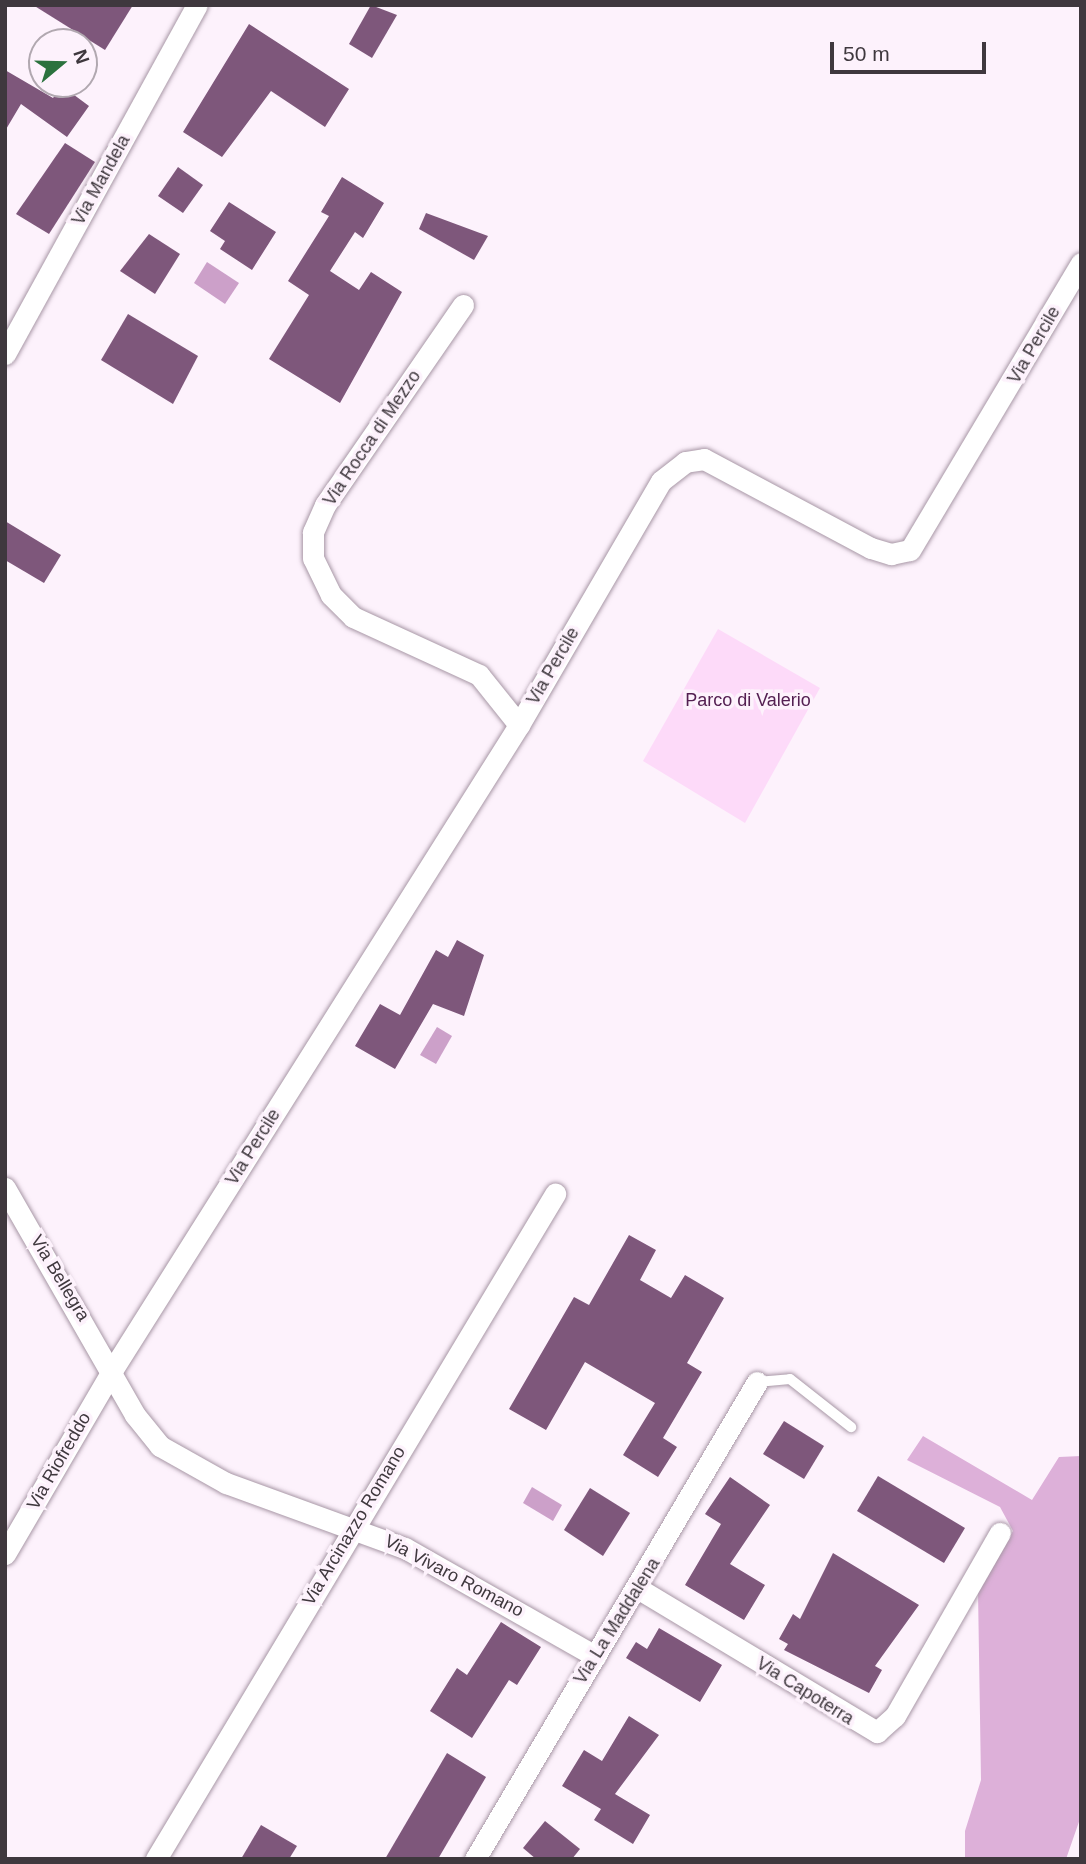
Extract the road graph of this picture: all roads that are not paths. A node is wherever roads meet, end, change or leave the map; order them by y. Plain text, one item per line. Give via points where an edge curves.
1 (197, 5) edge
2 (1081, 263) edge
3 (463, 305) dead end
4 (5, 354) edge
5 (519, 725) junction
6 (5, 1188) edge
7 (555, 1194) dead end
8 (113, 1369) junction
9 (757, 1382) joint
10 (851, 1427) dead end
11 (354, 1525) junction
12 (1000, 1533) dead end
13 (5, 1554) edge
14 (639, 1589) junction
15 (595, 1656) junction
16 (156, 1859) edge
17 (475, 1859) edge

1 - 4 street, Via Mandela
2 - 5 street, Via Percile via 909,550 882,552 716,464 685,462 654,491
3 - 5 street, Via Rocca di Mezzo via 325,505 313,531 313,558 331,595 353,617 479,675
5 - 8 street, Via Percile
6 - 8 street, Via Bellegra
7 - 11 street, Via Arcinazzo Romano
8 - 11 street, Via Vivaro Romano via 141,1424 172,1455 239,1488
8 - 13 street, Via Riofreddo
9 - 10 lane via 790,1378
9 - 14 street, Via La Maddalena
11 - 15 street, Via Vivaro Romano via 480,1585
11 - 16 street, Via Arcinazzo Romano
12 - 14 street, Via Capoterra via 895,1716 877,1732
14 - 15 street, Via La Maddalena
15 - 17 street, Via La Maddalena

